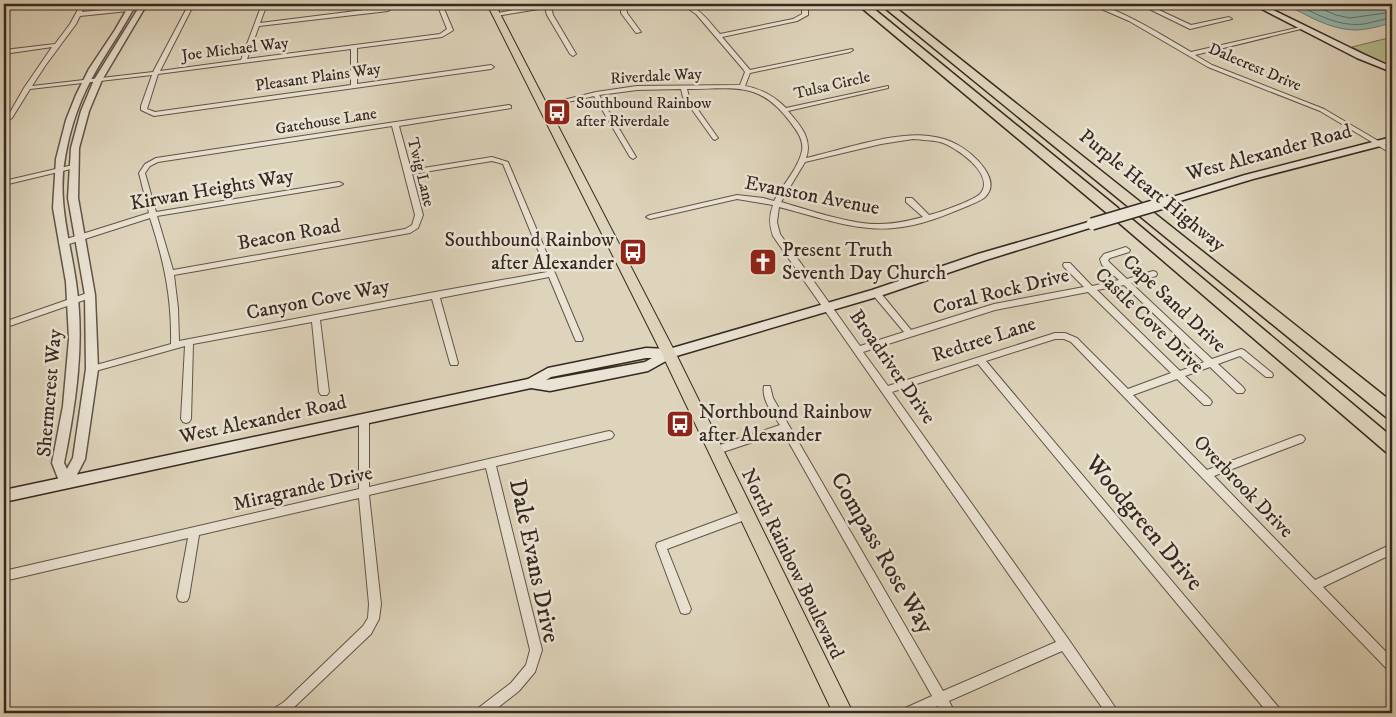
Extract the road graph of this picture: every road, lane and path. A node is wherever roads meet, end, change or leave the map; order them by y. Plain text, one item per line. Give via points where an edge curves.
1 (83, 4) edge
2 (176, 4) edge
3 (191, 4) edge
4 (264, 4) edge
5 (440, 4) edge
6 (622, 4) edge
7 (633, 4) edge
8 (673, 4) edge
9 (699, 4) edge
10 (800, 4) edge
11 (862, 4) edge
12 (885, 4) edge
13 (1093, 4) edge
14 (1142, 4) edge
15 (1256, 4) edge
16 (547, 5) edge
17 (137, 6) edge
18 (689, 8) junction
19 (388, 9) dead end
20 (493, 9) edge
21 (79, 14) junction
22 (1229, 18) dead end
23 (257, 25) junction
24 (1303, 27) junction
25 (638, 32) dead end
26 (719, 36) junction
27 (58, 45) junction
28 (354, 47) junction
29 (850, 50) dead end
30 (4, 52) edge
31 (573, 54) dead end
32 (1191, 54) junction
33 (1360, 56) junction
34 (243, 62) junction
35 (492, 67) dead end
36 (1392, 70) edge
37 (748, 72) junction
38 (156, 73) junction
39 (1392, 76) edge
40 (98, 80) junction
41 (87, 82) junction
42 (354, 86) junction
43 (684, 87) junction
44 (742, 87) junction
45 (886, 87) dead end
46 (27, 88) junction
47 (596, 94) junction
48 (542, 106) junction
49 (509, 107) dead end
50 (784, 110) junction
51 (4, 121) edge
52 (395, 124) junction
53 (715, 138) dead end
54 (1392, 140) edge
55 (1380, 144) junction
56 (1392, 152) edge
57 (633, 157) dead end
58 (801, 161) junction
59 (147, 164) joint
60 (73, 168) junction
61 (59, 171) junction
62 (407, 173) junction
63 (4, 183) edge
64 (338, 184) dead end
65 (909, 200) dead end
66 (776, 203) junction
67 (152, 215) junction
68 (650, 217) dead end
69 (928, 218) junction
70 (415, 226) joint
71 (80, 238) junction
72 (63, 243) junction
73 (1126, 250) dead end
74 (1068, 265) dead end
75 (169, 273) junction
76 (552, 274) junction
77 (1153, 274) dead end
78 (1125, 282) junction
79 (1090, 288) junction
80 (876, 293) junction
81 (90, 295) junction
82 (435, 295) junction
83 (73, 301) junction
84 (829, 307) junction
85 (316, 318) junction
86 (4, 324) edge
87 (910, 334) junction
88 (1065, 336) joint
89 (579, 339) dead end
90 (189, 342) junction
91 (175, 346) junction
92 (858, 350) junction
93 (668, 354) junction
94 (980, 360) junction
95 (1210, 362) junction
96 (454, 363) dead end
97 (92, 369) junction
98 (1177, 374) junction
99 (1269, 375) dead end
100 (767, 388) dead end
101 (886, 390) junction
102 (1240, 390) dead end
103 (324, 392) dead end
104 (1127, 393) junction
105 (1207, 402) dead end
106 (1392, 412) edge
107 (186, 419) dead end
108 (364, 419) junction
109 (786, 427) junction
110 (609, 435) dead end
111 (1300, 439) dead end
112 (1392, 447) edge
113 (714, 451) junction
114 (490, 463) junction
115 (1206, 475) junction
116 (66, 482) junction
117 (364, 493) junction
118 (4, 496) edge
119 (746, 515) junction
120 (194, 532) junction
121 (1392, 549) edge
122 (4, 576) edge
123 (1314, 586) junction
124 (183, 597) dead end
125 (685, 609) dead end
126 (1065, 644) junction
127 (1392, 666) edge
128 (940, 698) junction
129 (277, 713) edge
130 (481, 713) edge
131 (844, 713) edge
132 (907, 713) edge
133 (949, 713) edge
134 (1112, 713) edge
135 (1276, 713) edge

1 - 21 street
2 - 17 street
3 - 38 street
4 - 23 street
5 - 28 street, Joe Michael Way via 449,27 447,33
6 - 7 street
6 - 16 street
6 - 25 street via 624,14
8 - 18 street
9 - 18 street
10 - 26 street via 806,9 805,15 795,20
11 - 112 highway, Purple Heart Highway
12 - 106 highway, Purple Heart Highway
13 - 32 street, Dalecrest Drive via 1131,20
14 - 22 street via 1190,28
15 - 24 main road
16 - 20 street
16 - 31 street
17 - 21 street
17 - 40 street, Shermcrest Way
17 - 41 street, Shermcrest Way
18 - 26 street
19 - 23 street
20 - 48 main road, North Rainbow Boulevard
21 - 27 street
23 - 34 street
24 - 32 street
24 - 33 main road
26 - 37 street
27 - 30 street
27 - 46 street
28 - 34 street, Joe Michael Way
28 - 42 street
29 - 37 street
32 - 55 street, Dalecrest Drive via 1231,75 1322,110
33 - 36 main road
33 - 39 main road
34 - 38 street, Joe Michael Way
35 - 42 street, Pleasant Plains Way
37 - 44 street
38 - 40 street, Joe Michael Way
38 - 42 street, Pleasant Plains Way via 144,106 144,110 154,114
40 - 41 street, Joe Michael Way
40 - 60 street, Shermcrest Way via 81,123
41 - 46 street, Joe Michael Way
41 - 61 street, Shermcrest Way via 70,120
43 - 44 street, Riverdale Way
43 - 47 street, Riverdale Way
43 - 53 street via 686,97
44 - 50 street, Broadriver Drive via 775,100
45 - 50 street, Tulsa Circle
46 - 51 street via 10,117
47 - 48 street, Riverdale Way
47 - 57 street
48 - 93 main road, North Rainbow Boulevard
49 - 52 street, Gatehouse Lane
50 - 58 street, Broadriver Drive via 806,139
52 - 59 street, Gatehouse Lane via 156,160
52 - 62 street, Twig Lane
54 - 55 main road, West Alexander Road
55 - 56 street
55 - 80 main road, West Alexander Road, bridge via 1249,177 982,257
58 - 66 street, Broadriver Drive
58 - 69 street, Evanston Avenue via 912,136 936,138 954,146 980,168 988,184 981,197
59 - 67 street via 142,173
60 - 61 street
60 - 71 street, Shermcrest Way via 73,198
61 - 63 street
61 - 72 street, Shermcrest Way
62 - 70 street, Twig Lane via 419,215
62 - 76 street via 492,160 506,163
64 - 67 street, Kirwan Heights Way
65 - 69 street
66 - 68 street, Evanston Avenue via 737,197
66 - 69 street, Evanston Avenue via 878,227
66 - 84 street, Broadriver Drive via 771,221 776,234
67 - 71 street, Kirwan Heights Way
67 - 75 street
70 - 75 street, Beacon Road via 407,231
71 - 72 street, Kirwan Heights Way
71 - 81 street, Shermcrest Way
72 - 83 street, Shermcrest Way
73 - 78 street, Cape Sand Drive via 1104,259
74 - 79 street, Castle Cove Drive
75 - 91 street
76 - 82 street, Canyon Cove Way
76 - 89 street
77 - 78 street, Coral Rock Drive
78 - 79 street, Coral Rock Drive
78 - 95 street, Cape Sand Drive
79 - 87 street, Coral Rock Drive via 994,308
79 - 98 street, Castle Cove Drive
80 - 84 main road, West Alexander Road
80 - 87 street
81 - 83 street
81 - 97 street, Shermcrest Way
82 - 85 street, Canyon Cove Way
82 - 96 street
83 - 86 street
83 - 116 street, Shermcrest Way via 74,359 58,463
84 - 92 street, Broadriver Drive
84 - 93 main road, West Alexander Road
85 - 90 street, Canyon Cove Way
85 - 103 street
87 - 92 street, Coral Rock Drive
88 - 94 street, Redtree Lane via 1055,336
88 - 104 street, Overbrook Drive via 1078,343
90 - 91 street, Canyon Cove Way
90 - 107 street
91 - 97 street, Canyon Cove Way
92 - 101 street, Broadriver Drive
93 - 108 main road, West Alexander Road via 648,366 550,386 531,383
93 - 113 main road, North Rainbow Boulevard
94 - 101 street, Redtree Lane
94 - 135 street, Woodgreen Drive
95 - 98 street
95 - 99 street via 1241,352
95 - 102 street, Cape Sand Drive
97 - 116 street, Shermcrest Way via 79,459
98 - 104 street
98 - 105 street, Castle Cove Drive
100 - 109 street, Compass Rose Way via 769,398
101 - 126 street, Broadriver Drive
104 - 115 street, Overbrook Drive
108 - 116 main road, West Alexander Road
108 - 117 street
109 - 113 street
109 - 128 street, Compass Rose Way
110 - 114 street, Miragrande Drive
111 - 115 street
113 - 119 main road, North Rainbow Boulevard
114 - 117 street, Miragrande Drive
114 - 130 street, Dale Evans Drive via 536,650 531,668 515,687
115 - 123 street, Overbrook Drive
116 - 118 main road, West Alexander Road
117 - 120 street, Miragrande Drive
117 - 129 street via 375,604 373,619 367,630
119 - 125 street via 661,546
119 - 131 main road, North Rainbow Boulevard
120 - 122 street, Miragrande Drive
120 - 124 street
121 - 123 street
123 - 127 street, Overbrook Drive
126 - 128 street
126 - 134 street, Broadriver Drive
128 - 132 street
128 - 133 street, Compass Rose Way

